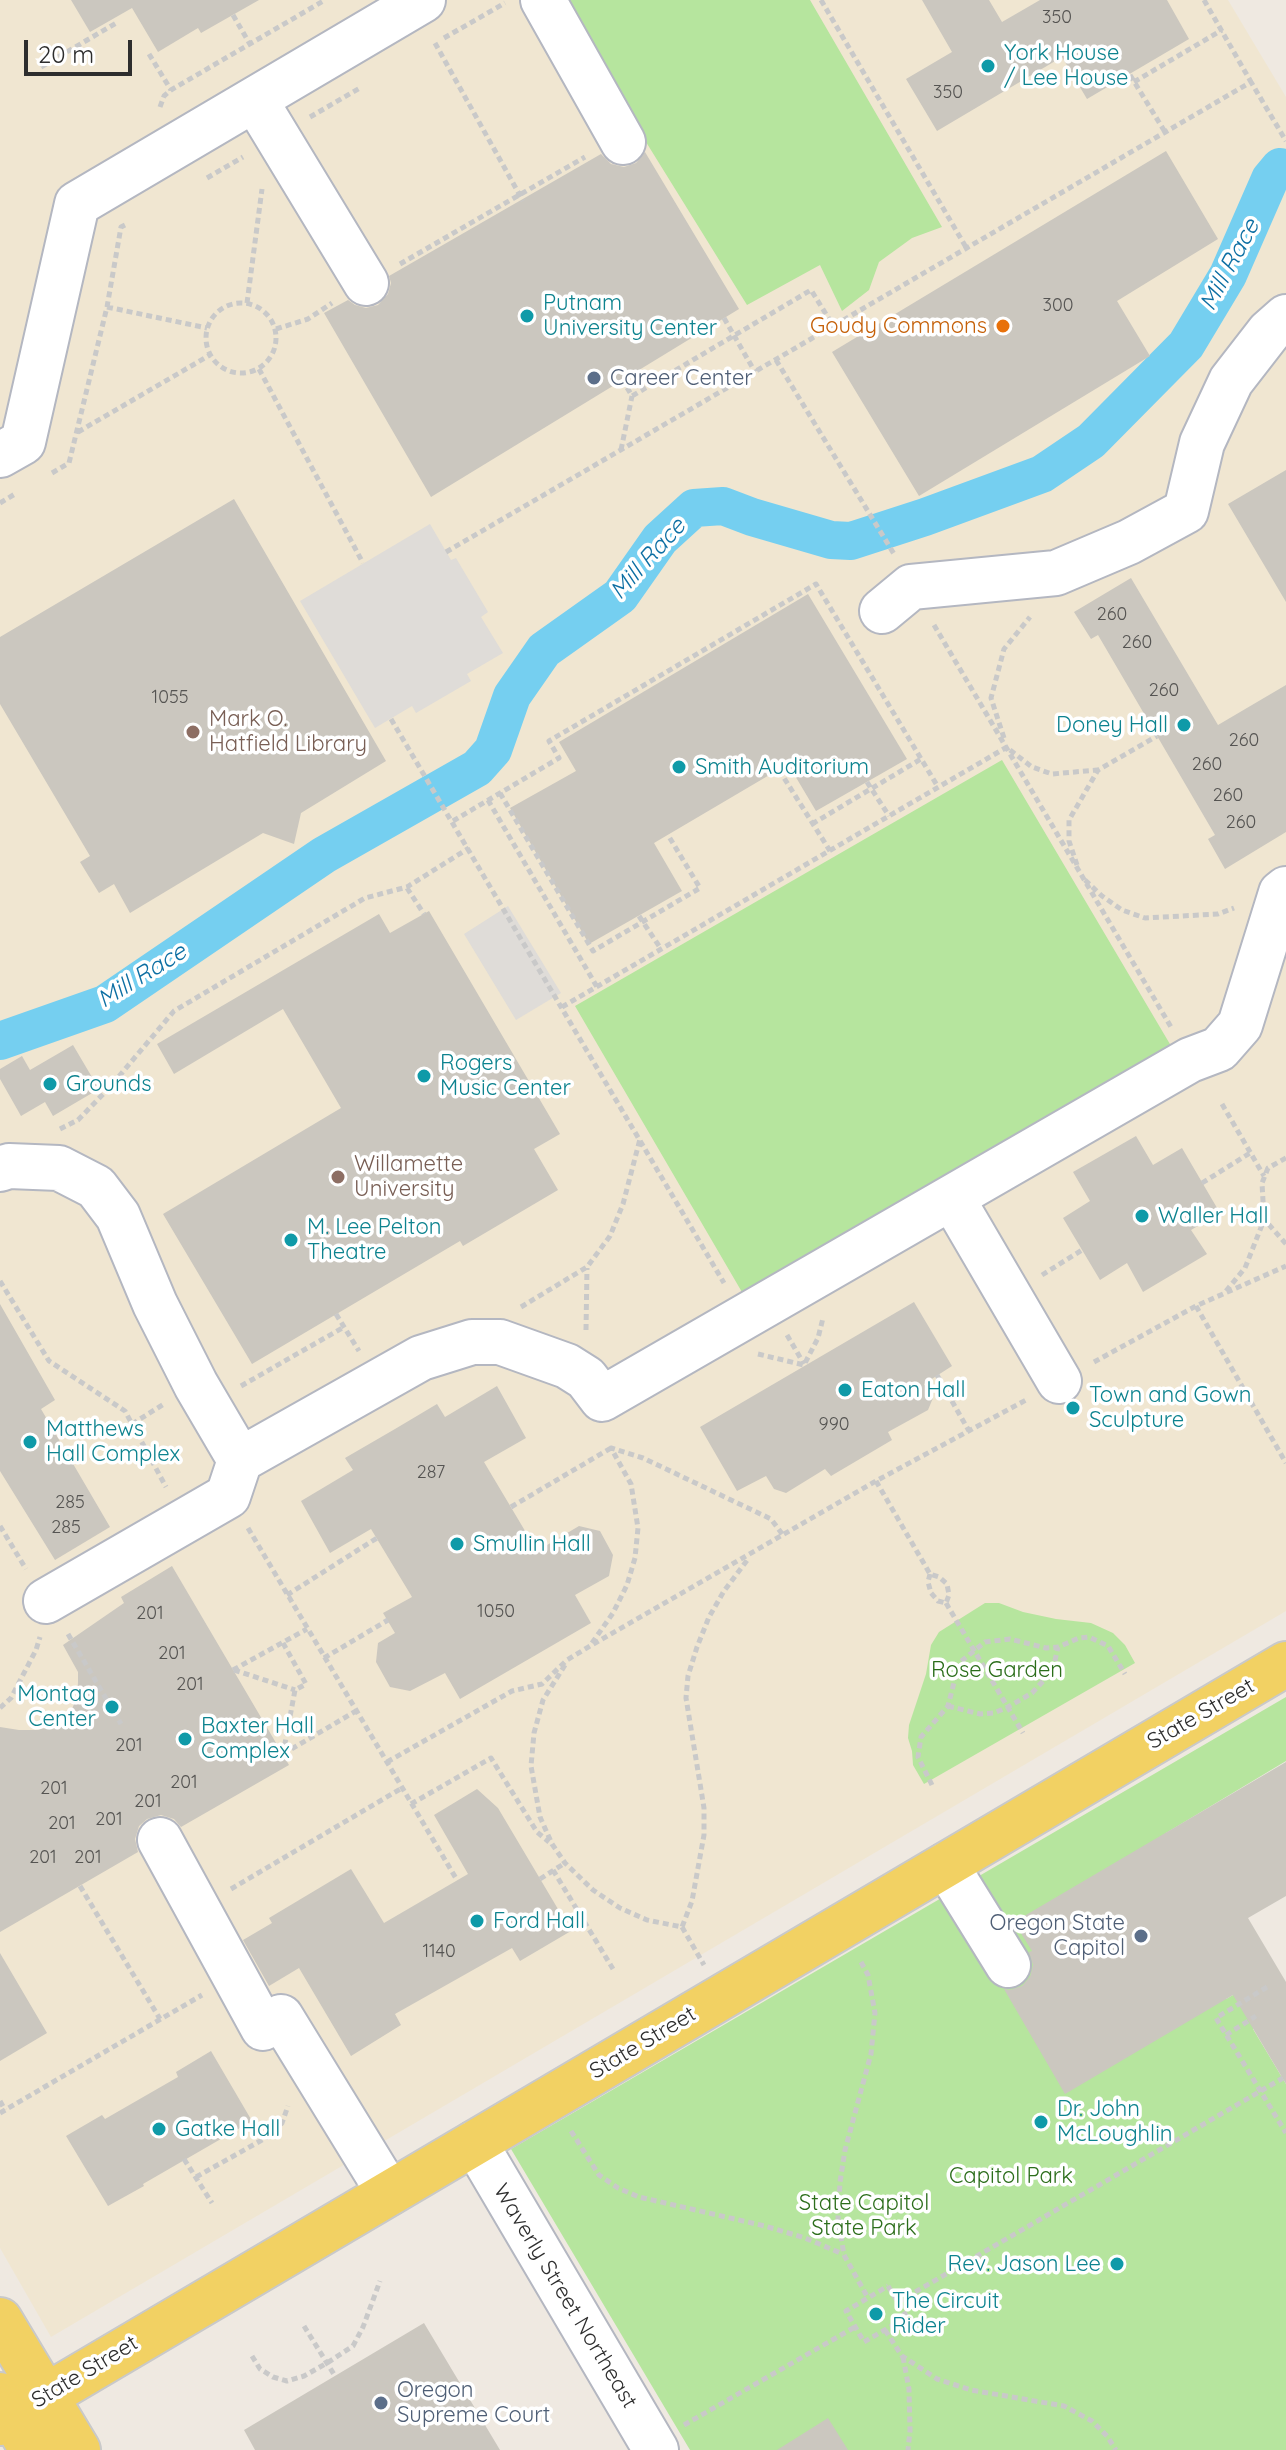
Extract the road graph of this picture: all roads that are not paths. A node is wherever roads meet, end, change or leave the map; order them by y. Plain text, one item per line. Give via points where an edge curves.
1 (423, 0) edge
2 (543, 0) edge
3 (255, 100) junction
4 (622, 139) road end
5 (366, 283) road end
6 (1286, 317) edge
7 (14, 471) edge
8 (895, 583) road end
9 (1283, 891) edge
10 (0, 1169) edge
11 (952, 1198) junction
12 (1059, 1381) road end
13 (240, 1460) junction
14 (55, 1616) road end
15 (1286, 1664) edge
16 (160, 1840) dead end
17 (946, 1865) junction
18 (1008, 1965) dead end
19 (475, 2143) junction
20 (389, 2193) junction
21 (0, 2320) edge
22 (18, 2416) edge
23 (649, 2448) edge
24 (78, 2450) edge

1 - 3 street
2 - 4 street
3 - 5 street via 272,140
3 - 7 street via 77,204
6 - 8 street via 1231,381 1202,443 1186,511 1056,573
9 - 11 street via 1240,1025 1219,1049 1190,1060
10 - 13 street via 59,1168 96,1187 118,1216 155,1304
11 - 12 street
11 - 13 street via 602,1399 586,1378 567,1366 500,1342 472,1342 421,1358
13 - 14 street via 228,1496
15 - 17 main road, State Street
16 - 20 street via 263,2028 281,2017
17 - 18 street
17 - 19 main road, State Street
19 - 20 main road, State Street
19 - 23 street, Waverly Street Northeast
20 - 22 main road, State Street
21 - 22 main road
22 - 24 main road

